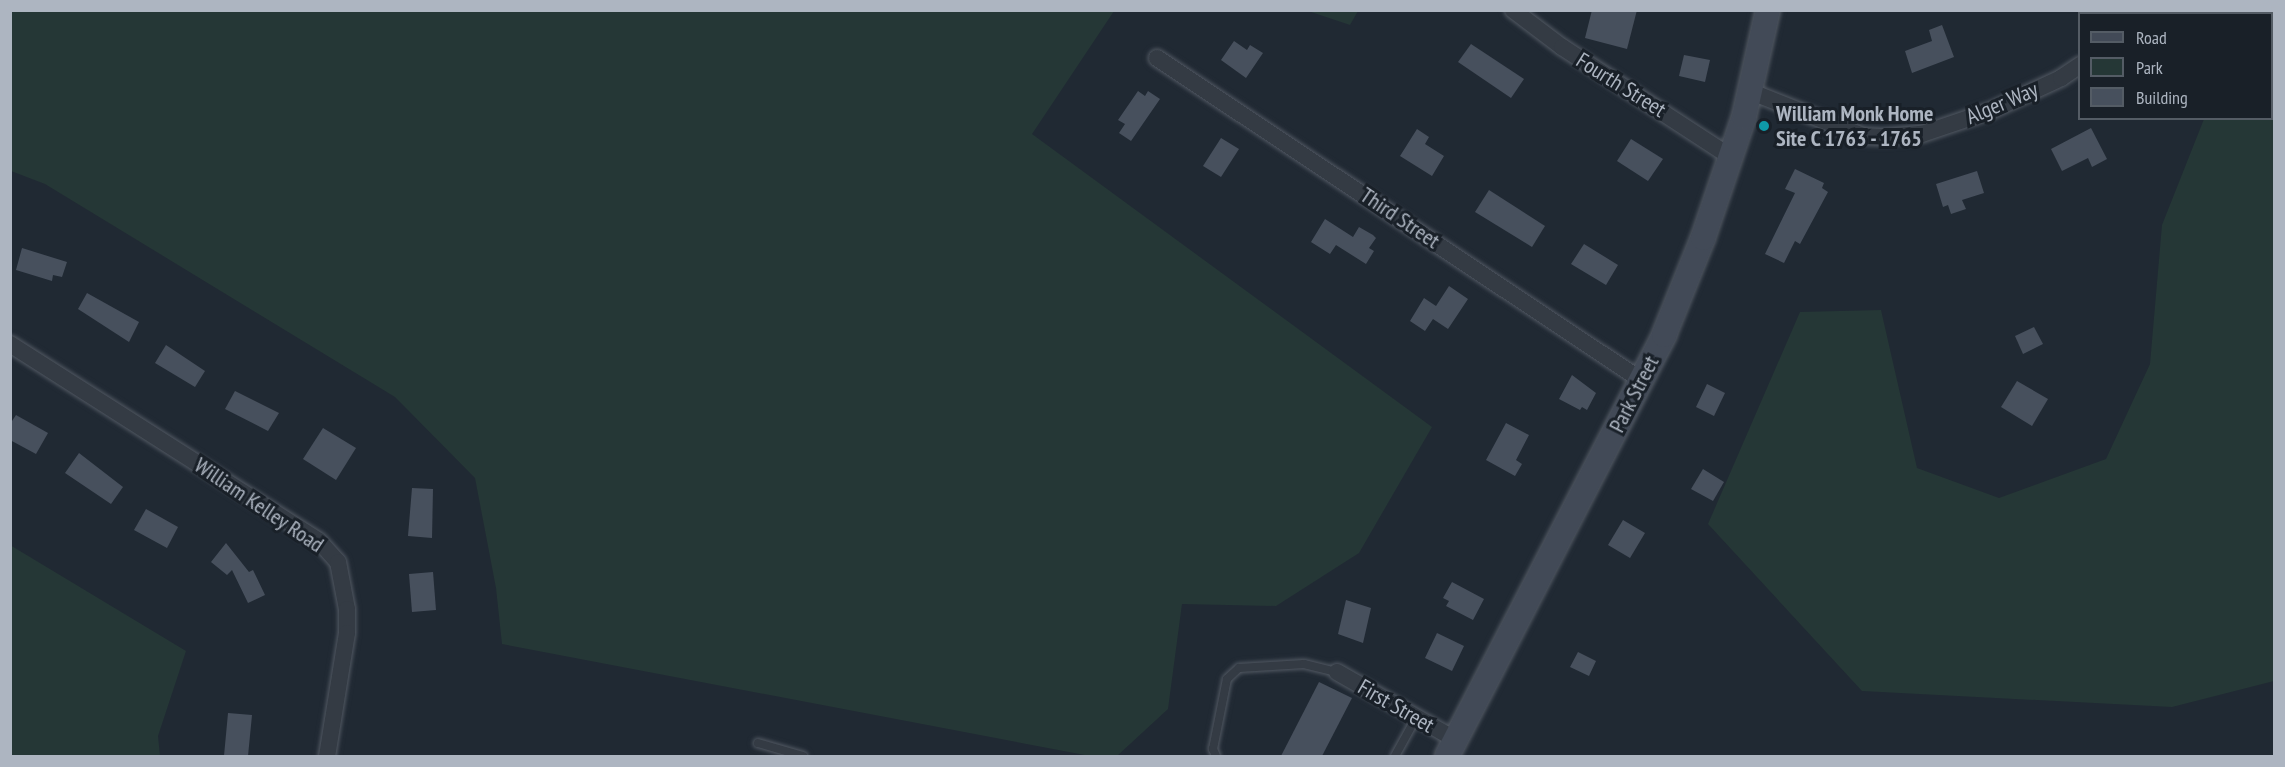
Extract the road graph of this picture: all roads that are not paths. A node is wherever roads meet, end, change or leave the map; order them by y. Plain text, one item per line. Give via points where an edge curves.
1 (1512, 10) edge
2 (1768, 10) edge
3 (1157, 58) dead end
4 (2078, 66) edge
5 (1749, 91) junction
6 (1731, 157) junction
7 (10, 344) edge
8 (1641, 380) junction
9 (1337, 672) joint
10 (1416, 718) junction
11 (758, 743) dead end
12 (1451, 748) edge
13 (327, 756) edge
14 (802, 756) edge
15 (1216, 756) edge
16 (1395, 756) edge

1 - 6 street, Fourth Street
2 - 5 main road, Park Street
3 - 8 street, Third Street
4 - 5 street, Alger Way via 2061,78 1990,111 1922,134 1885,137 1863,136
5 - 6 main road, Park Street
6 - 8 main road, Park Street via 1703,238
7 - 13 street, William Kelley Road via 320,541 338,562 347,609 347,633
8 - 12 main road, Park Street
9 - 10 street, First Street
9 - 15 lane via 1304,664 1239,668 1227,679 1213,749
10 - 12 street, First Street
10 - 16 lane
11 - 14 lane

